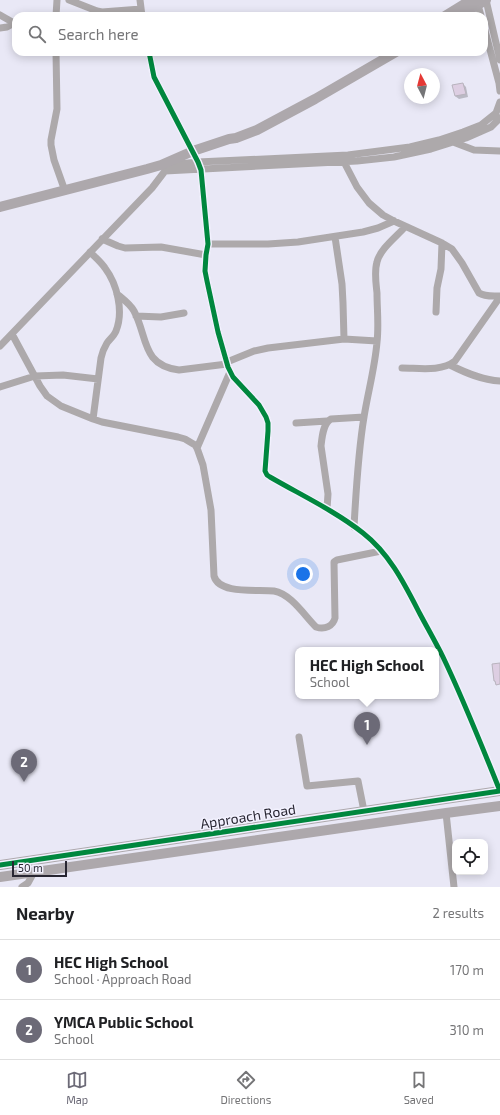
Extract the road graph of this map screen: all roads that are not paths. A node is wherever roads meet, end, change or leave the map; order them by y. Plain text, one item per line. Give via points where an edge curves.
1 (57, 0) edge
2 (69, 0) edge
3 (140, 0) edge
4 (478, 2) edge
5 (56, 12) edge
6 (142, 12) edge
7 (454, 12) edge
8 (464, 12) edge
9 (480, 12) edge
10 (482, 12) edge
11 (0, 15) edge
12 (12, 21) edge
13 (12, 24) edge
14 (0, 28) edge
15 (488, 28) edge
16 (488, 42) edge
17 (56, 56) edge
18 (150, 56) edge
19 (375, 56) edge
20 (389, 56) edge
21 (500, 60) edge
22 (500, 91) edge
23 (500, 102) edge
24 (500, 118) edge
25 (229, 139) junction
26 (453, 142) junction
27 (193, 151) junction
28 (500, 151) edge
29 (247, 160) junction
30 (198, 162) junction
31 (344, 162) junction
32 (168, 166) junction
33 (247, 168) junction
34 (201, 170) junction
35 (66, 191) junction
36 (0, 208) edge
37 (394, 221) junction
38 (405, 227) junction
39 (335, 237) junction
40 (102, 239) junction
41 (442, 243) junction
42 (208, 244) junction
43 (90, 252) junction
44 (206, 255) junction
45 (117, 294) junction
46 (500, 297) edge
47 (436, 312) dead end
48 (184, 313) dead end
49 (136, 316) junction
50 (12, 334) junction
51 (344, 339) junction
52 (377, 341) junction
53 (0, 346) edge
54 (227, 363) junction
55 (450, 365) junction
56 (402, 368) dead end
57 (230, 372) junction
58 (35, 376) junction
59 (98, 379) junction
60 (500, 381) edge
61 (0, 387) edge
62 (364, 418) junction
63 (93, 419) junction
64 (327, 421) junction
65 (296, 423) dead end
66 (197, 448) junction
67 (326, 509) junction
68 (354, 527) junction
69 (381, 551) junction
70 (438, 647) edge
71 (439, 649) edge
72 (299, 737) dead end
73 (500, 791) edge
74 (500, 806) edge
75 (364, 811) junction
76 (446, 813) junction
77 (0, 865) edge
78 (34, 872) junction
79 (0, 877) edge
80 (22, 887) edge
81 (454, 887) edge

1 - 5 street
2 - 6 street via 102,12
3 - 6 street
4 - 7 street
4 - 8 street
4 - 9 street
4 - 10 street
11 - 12 street
13 - 14 street
15 - 21 street
16 - 22 street
17 - 35 street via 57,109 51,146
18 - 27 street via 154,77
19 - 25 street
20 - 25 street via 257,130
23 - 29 street via 496,113 481,125 426,144 348,155
24 - 26 street via 491,127
25 - 27 street
26 - 28 street via 474,150
26 - 31 street via 394,157
27 - 30 street
27 - 32 street
29 - 30 street
29 - 33 street
30 - 32 street
30 - 34 street
31 - 33 street
31 - 37 street via 363,196 375,209
32 - 34 street
32 - 35 street via 147,169
32 - 40 street via 152,188
33 - 34 street
34 - 42 street
35 - 36 street
37 - 38 street
37 - 39 street via 370,230
38 - 41 street
38 - 52 street via 382,252 376,264
39 - 42 street via 268,244
39 - 51 street via 342,284
40 - 43 street
40 - 44 street via 125,248 161,247
41 - 46 street via 457,255 479,293
41 - 47 street
42 - 44 street
43 - 45 street via 105,267
43 - 50 street
44 - 54 street via 205,271
45 - 49 street via 132,308
45 - 59 street via 117,326 104,348
46 - 55 street
48 - 49 street via 162,317
49 - 54 street via 146,347 164,366 179,370
50 - 53 street
50 - 58 street
51 - 52 street
51 - 54 street via 268,348
52 - 62 street
54 - 57 street
55 - 56 street
55 - 60 street via 471,375
57 - 66 street
57 - 67 street via 238,384 259,404 266,417 267,475
58 - 59 street via 63,375
58 - 61 street
58 - 63 street via 43,391 52,400
59 - 63 street
62 - 64 street
62 - 68 street via 357,469
63 - 66 street via 178,437
64 - 65 street
64 - 67 street via 322,446 328,494
66 - 69 street via 203,464 211,510 214,576 221,585 280,593 290,599 316,627 324,628 335,621 334,562
67 - 68 street
68 - 69 street
69 - 70 street via 404,584
71 - 73 street
72 - 75 street via 307,786 358,781
73 - 75 street, Approach Road
74 - 76 street, Approach Road
75 - 77 street, Approach Road
76 - 78 street, Approach Road
76 - 81 street
78 - 79 street, Approach Road
78 - 80 street via 28,883

